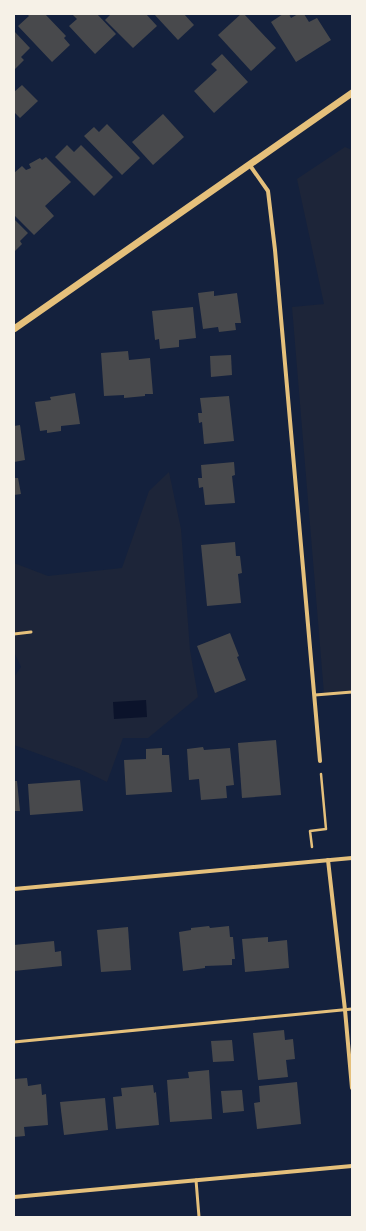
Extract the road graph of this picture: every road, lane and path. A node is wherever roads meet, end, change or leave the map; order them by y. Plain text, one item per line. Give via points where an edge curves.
1 (352, 93) edge
2 (249, 164) junction
3 (14, 329) edge
4 (31, 632) dead end
5 (14, 634) edge
6 (352, 692) edge
7 (316, 695) junction
8 (320, 761) joint
9 (312, 847) dead end
10 (352, 858) edge
11 (328, 860) junction
12 (14, 889) edge
13 (352, 1009) edge
14 (345, 1010) junction
15 (14, 1042) edge
16 (352, 1088) edge
17 (352, 1166) edge
18 (196, 1180) junction
19 (14, 1197) edge
20 (199, 1217) edge

1 - 2 street
2 - 3 street
2 - 7 street via 268,191
4 - 5 lane
6 - 7 lane
7 - 8 street
8 - 9 path via 326,830 310,831
10 - 11 street
11 - 12 street
11 - 14 street
13 - 14 lane
14 - 15 lane
14 - 16 street
17 - 18 street
18 - 19 street
18 - 20 lane

